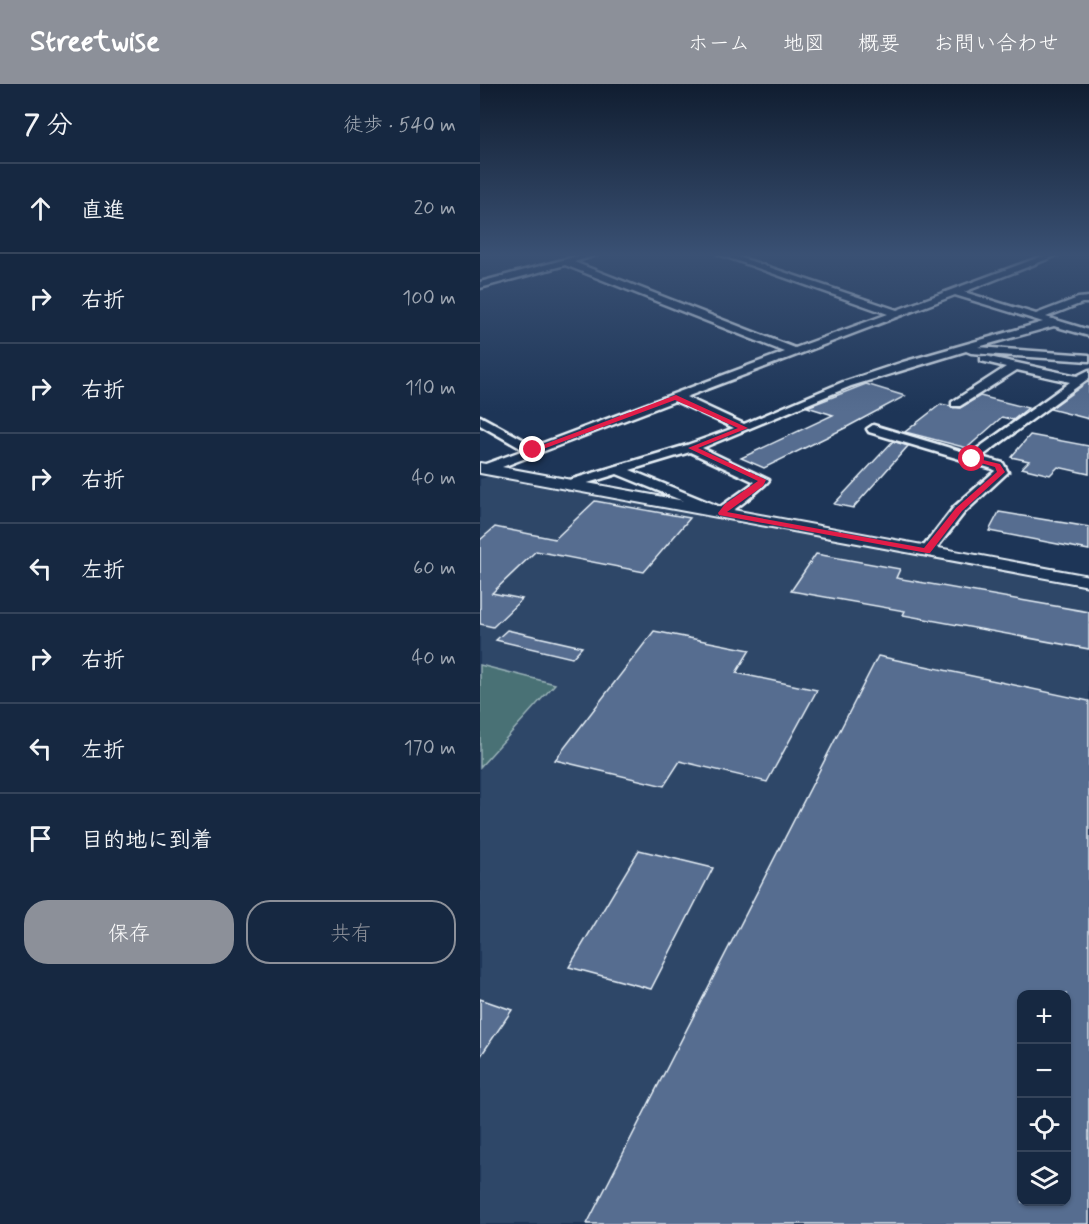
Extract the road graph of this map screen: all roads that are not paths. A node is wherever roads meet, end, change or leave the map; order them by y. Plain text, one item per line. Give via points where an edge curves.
1 (681, 307) edge
2 (879, 307) edge
3 (916, 307) edge
4 (1004, 307) edge
5 (1062, 307) edge
6 (899, 314) junction
7 (1037, 317) junction
8 (1055, 322) junction
9 (1089, 333) edge
10 (955, 350) junction
11 (795, 352) junction
12 (1089, 358) edge
13 (1015, 366) junction
14 (1089, 373) edge
15 (1078, 380) junction
16 (676, 398) junction
17 (956, 404) dead end
18 (480, 420) edge
19 (744, 428) junction
20 (873, 429) dead end
21 (691, 448) junction
22 (533, 450) junction
23 (972, 459) junction
24 (481, 470) edge
25 (618, 470) junction
26 (568, 485) junction
27 (722, 513) junction
28 (927, 551) junction
29 (1089, 580) edge

1 - 11 street
2 - 6 street
3 - 6 street
4 - 7 street
5 - 7 street
6 - 11 street
7 - 8 street
8 - 9 street
8 - 10 street
10 - 12 street
10 - 13 street
10 - 19 street via 847,384
11 - 16 street
13 - 15 street
13 - 17 street
14 - 15 street
15 - 23 street
16 - 19 street
16 - 22 street
18 - 22 street
19 - 21 street
20 - 23 street
21 - 25 street
21 - 27 street via 762,480
22 - 24 street
23 - 28 street via 998,466 1002,472 959,510
24 - 26 street
25 - 26 street
25 - 27 street
26 - 27 street
27 - 28 street
28 - 29 street

